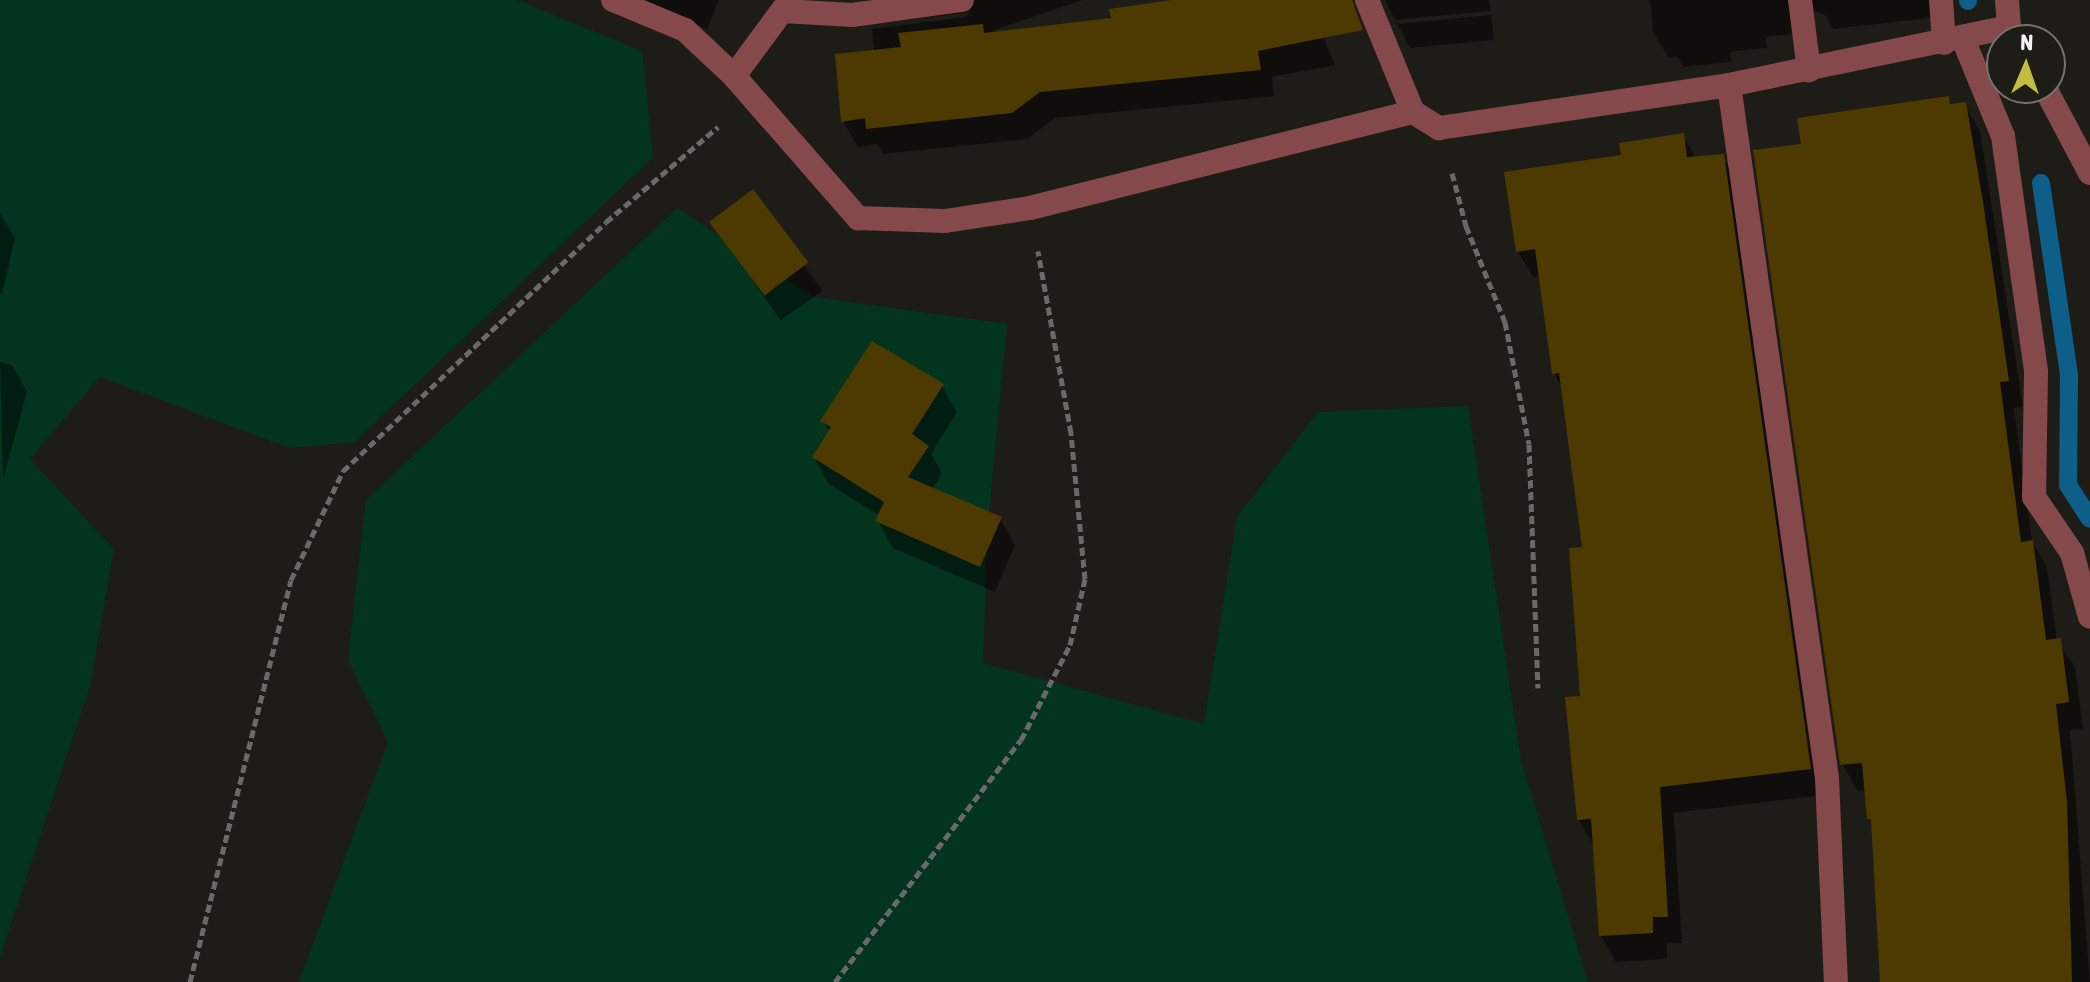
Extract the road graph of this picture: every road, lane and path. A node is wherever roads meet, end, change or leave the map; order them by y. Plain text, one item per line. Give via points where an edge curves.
1 (613, 0) edge
2 (962, 0) edge
3 (1367, 0) edge
4 (1800, 0) edge
5 (1941, 0) edge
6 (2007, 0) edge
7 (787, 5) edge
8 (2011, 24) edge
9 (1986, 37) edge
10 (1954, 41) junction
11 (1809, 70) junction
12 (734, 76) junction
13 (1729, 85) junction
14 (752, 98) junction
15 (2055, 104) edge
16 (1413, 112) junction
17 (1439, 128) junction
18 (2090, 173) edge
19 (1030, 208) junction
20 (2090, 617) edge
21 (1538, 688) dead end
22 (190, 982) edge
23 (835, 982) edge
24 (1836, 982) edge

1 - 12 street via 685,30
2 - 7 street via 852,15
3 - 16 street
4 - 11 street
5 - 10 street
6 - 8 street
7 - 12 street
9 - 10 street
10 - 11 street
10 - 20 street via 2003,136 2036,372 2034,497 2072,553
11 - 13 street
12 - 14 street
13 - 17 street
13 - 24 street via 1827,778
14 - 19 street via 858,218 945,221
14 - 22 path via 606,222 343,471 291,580
15 - 18 street via 2089,162
16 - 17 street
16 - 19 street
17 - 21 path via 1466,226 1505,322 1529,444
19 - 23 path via 1071,433 1085,579 1070,645 1021,740

